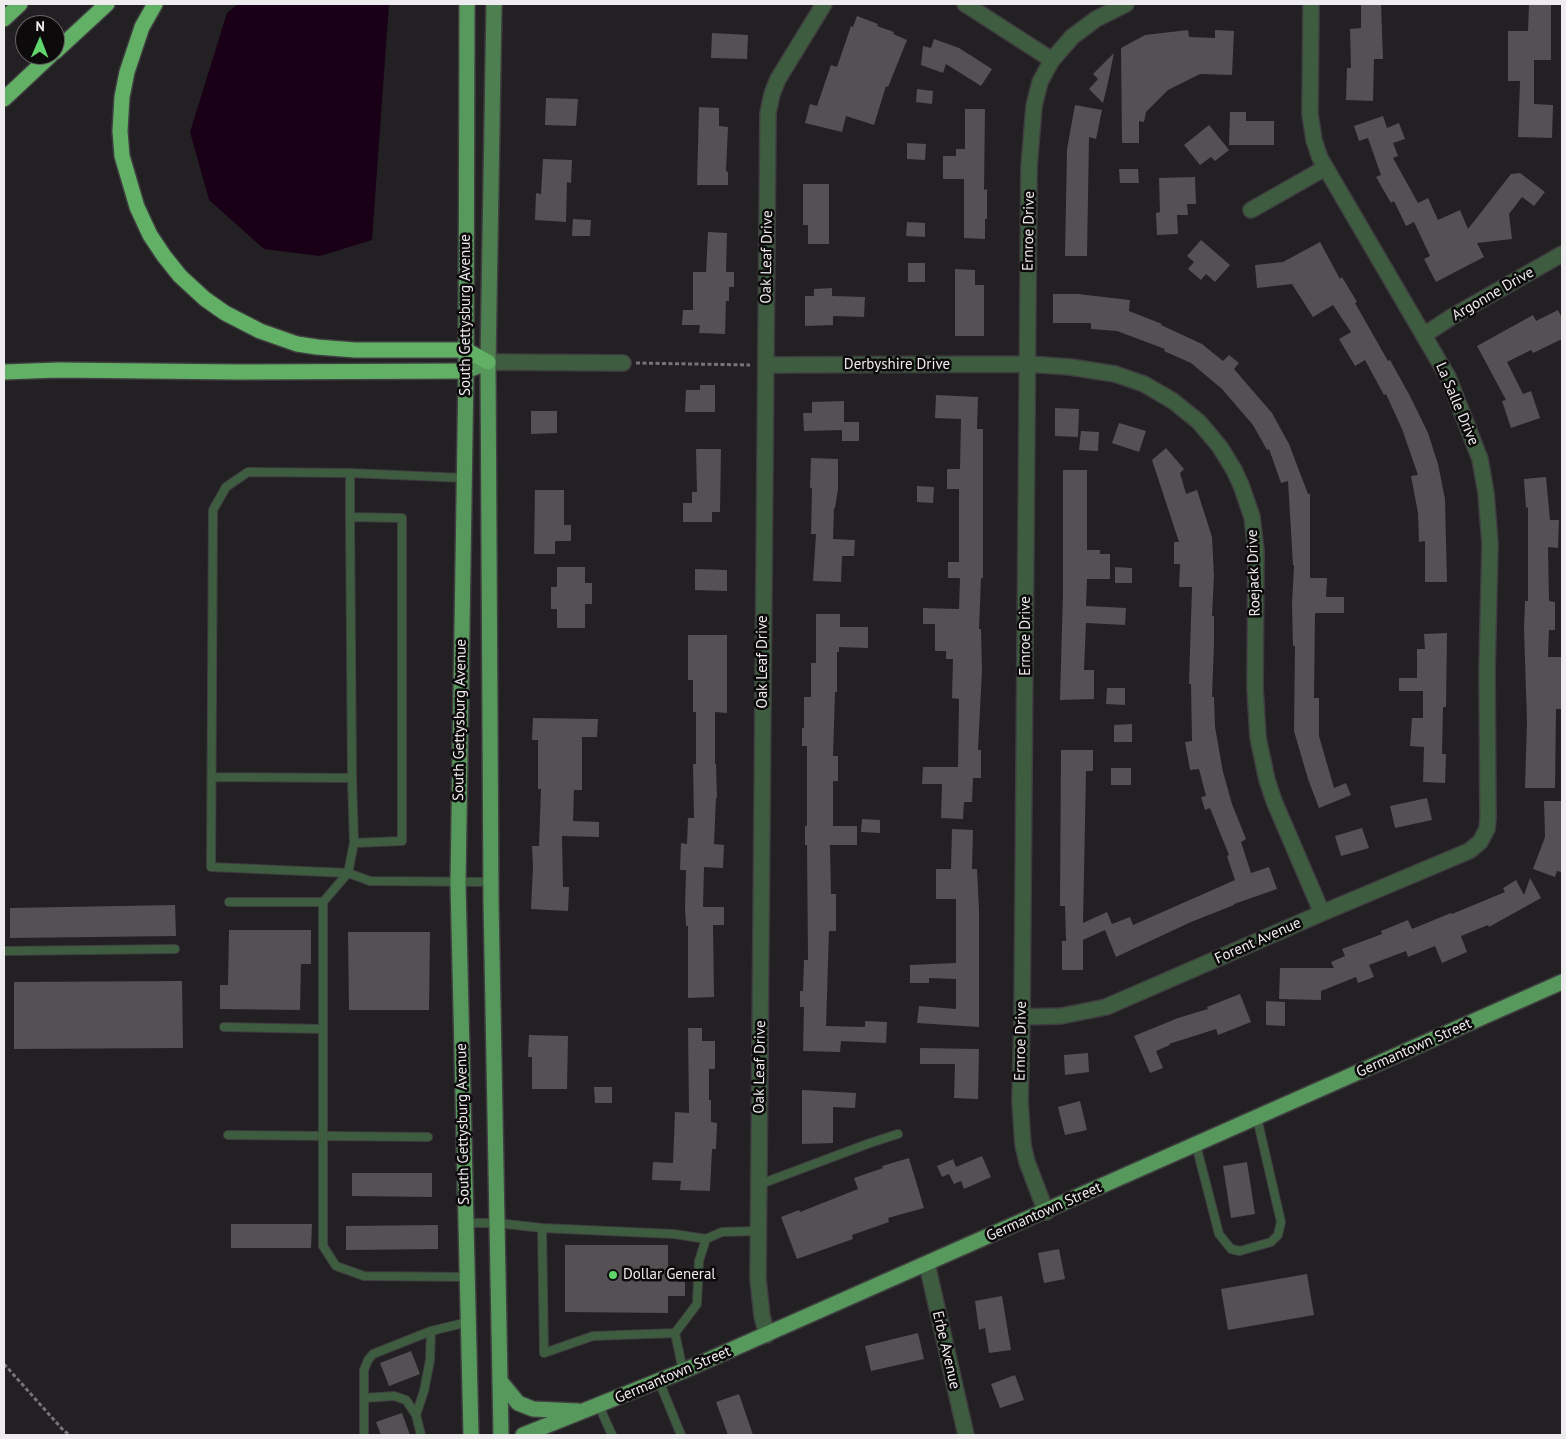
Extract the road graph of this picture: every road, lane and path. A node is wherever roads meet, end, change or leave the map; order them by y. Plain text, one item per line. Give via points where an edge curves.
1 (20, 4) edge
2 (107, 4) edge
3 (155, 4) edge
4 (467, 4) edge
5 (494, 4) edge
6 (824, 4) edge
7 (964, 4) edge
8 (1126, 4) edge
9 (1311, 4) edge
10 (4, 19) edge
11 (65, 43) edge
12 (1052, 60) junction
13 (40, 65) edge
14 (4, 99) edge
15 (1325, 168) junction
16 (1251, 210) dead end
17 (1562, 254) edge
18 (1424, 335) junction
19 (466, 350) junction
20 (488, 362) junction
21 (623, 363) joint
22 (1028, 364) junction
23 (766, 365) junction
24 (466, 371) junction
25 (4, 372) edge
26 (350, 473) junction
27 (464, 478) junction
28 (350, 516) junction
29 (212, 777) junction
30 (352, 778) junction
31 (1484, 836) joint
32 (354, 843) junction
33 (348, 873) junction
34 (491, 882) junction
35 (458, 883) junction
36 (229, 902) dead end
37 (323, 902) junction
38 (1322, 913) junction
39 (175, 949) dead end
40 (4, 951) edge
41 (1562, 982) edge
42 (1022, 1017) junction
43 (224, 1027) dead end
44 (323, 1029) junction
45 (1258, 1118) junction
46 (228, 1134) dead end
47 (898, 1134) dead end
48 (323, 1136) junction
49 (428, 1137) dead end
50 (1196, 1145) junction
51 (758, 1185) junction
52 (1046, 1212) junction
53 (466, 1223) junction
54 (497, 1223) junction
55 (542, 1228) junction
56 (758, 1231) junction
57 (706, 1239) junction
58 (927, 1264) junction
59 (467, 1277) junction
60 (468, 1322) junction
61 (431, 1331) junction
62 (675, 1333) junction
63 (767, 1334) junction
64 (4, 1364) edge
65 (684, 1371) junction
66 (500, 1381) junction
67 (659, 1382) junction
68 (364, 1398) junction
69 (599, 1406) junction
70 (584, 1412) junction
71 (416, 1415) junction
72 (542, 1432) edge
73 (70, 1435) edge
74 (364, 1435) edge
75 (421, 1435) edge
76 (471, 1435) edge
77 (501, 1435) edge
78 (523, 1435) edge
79 (612, 1435) edge
80 (681, 1435) edge
81 (966, 1435) edge

1 - 10 highway
2 - 11 highway
3 - 19 highway via 142,27 127,72 122,97 122,156 137,207 150,235 180,276 226,313 260,331 297,344 355,350
4 - 19 main road, South Gettysburg Avenue
5 - 20 main road, South Gettysburg Avenue
6 - 23 street, Oak Leaf Drive via 778,79 768,113
7 - 12 street
8 - 12 street, Ernroe Drive via 1096,19
9 - 15 street, La Salle Drive via 1310,114 1314,140
12 - 22 street, Ernroe Drive via 1040,82 1034,106 1029,177
13 - 14 highway
15 - 16 street
15 - 18 street, La Salle Drive
17 - 18 street, Argonne Drive
18 - 31 street, La Salle Drive via 1448,377 1464,416 1480,459 1486,493 1490,544 1488,818
19 - 20 highway
19 - 24 main road, South Gettysburg Avenue
20 - 21 street
20 - 24 main road
20 - 34 main road, South Gettysburg Avenue
21 - 23 path
22 - 23 street, Derbyshire Drive
22 - 38 street, Roejack Drive via 1115,374 1144,384 1187,410 1220,447 1234,470 1247,501 1256,551 1256,717 1262,760 1274,801
22 - 42 street, Ernroe Drive
23 - 51 street, Oak Leaf Drive
24 - 25 highway
24 - 27 main road, South Gettysburg Avenue
26 - 27 lane
26 - 28 lane
26 - 29 lane via 248,472 226,487 212,510
27 - 35 main road, South Gettysburg Avenue
28 - 30 lane
28 - 32 lane via 402,518 402,841
29 - 30 lane
29 - 33 lane via 211,866
30 - 32 lane
31 - 38 street, Forent Avenue via 1469,851
32 - 33 lane
33 - 35 lane via 370,881
33 - 37 lane
34 - 35 lane
34 - 54 main road, South Gettysburg Avenue
35 - 53 main road, South Gettysburg Avenue
36 - 37 lane
37 - 44 lane
38 - 42 street, Forent Avenue via 1106,1007 1061,1016
39 - 40 lane
41 - 45 main road, Germantown Street
42 - 52 street, Ernroe Drive via 1021,1128 1028,1162
43 - 44 lane
44 - 48 lane
45 - 50 main road, Germantown Street
45 - 50 lane via 1281,1222 1278,1235 1271,1242 1240,1251 1231,1249 1219,1234
46 - 48 lane
47 - 51 lane
48 - 49 lane
48 - 59 lane via 323,1246 336,1266 364,1276
50 - 52 main road, Germantown Street
51 - 56 street, Oak Leaf Drive
52 - 58 main road, Germantown Street
53 - 54 lane
53 - 59 main road, South Gettysburg Avenue
54 - 55 lane
54 - 66 main road, South Gettysburg Avenue
55 - 57 lane via 674,1234
55 - 62 lane via 544,1353 593,1336
56 - 57 lane via 722,1232
56 - 63 street, Oak Leaf Drive via 759,1288
57 - 62 lane via 699,1261 696,1304
58 - 63 main road, Germantown Street
58 - 81 street, Erbe Avenue
59 - 60 main road, South Gettysburg Avenue
60 - 61 lane
60 - 76 main road, South Gettysburg Avenue
61 - 68 lane via 374,1354 364,1370
61 - 71 lane via 430,1360
62 - 65 lane
63 - 65 main road, Germantown Street
64 - 73 path
65 - 67 main road, Germantown Street
66 - 70 main road via 518,1403 533,1409
66 - 77 main road, South Gettysburg Avenue
67 - 69 main road, Germantown Street
67 - 80 lane
68 - 71 lane via 394,1396 406,1400
68 - 74 lane
69 - 70 main road, Germantown Street
69 - 79 lane
70 - 72 main road, Germantown Street
71 - 75 lane
72 - 78 main road, Germantown Street

